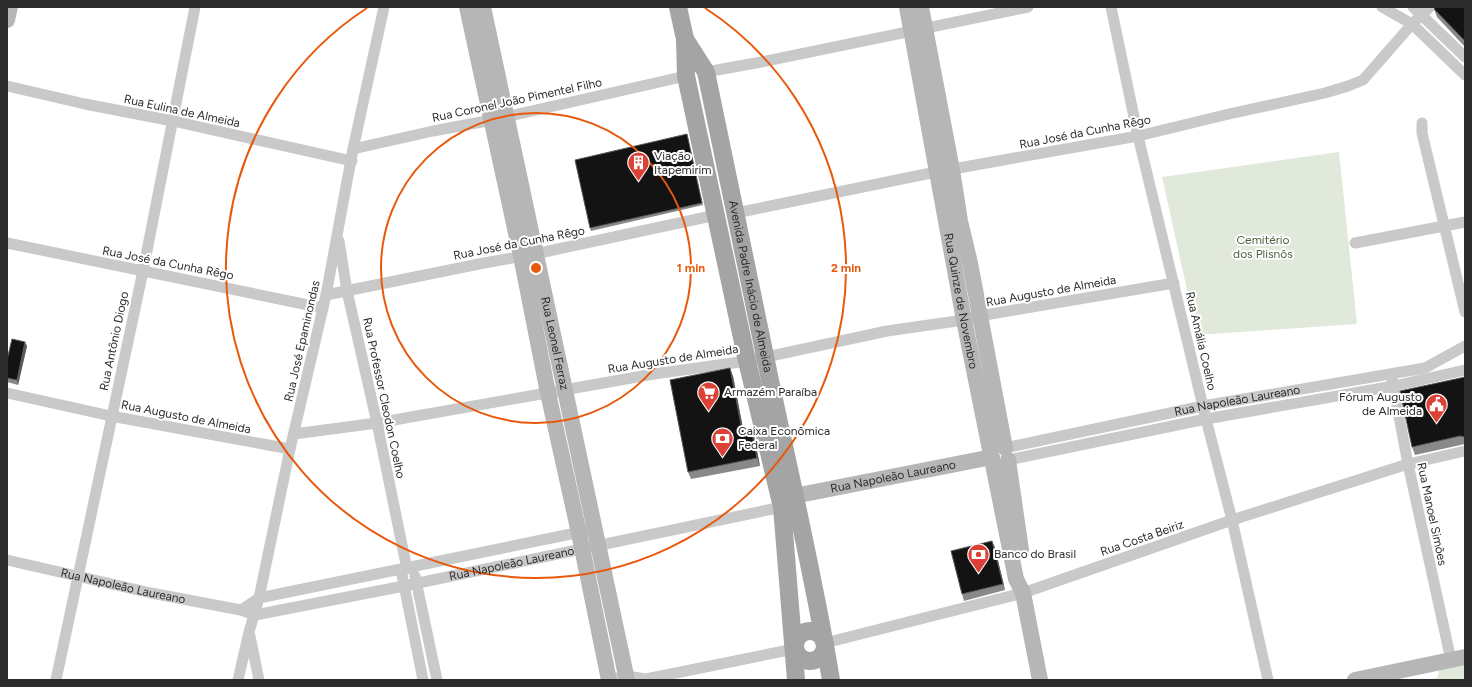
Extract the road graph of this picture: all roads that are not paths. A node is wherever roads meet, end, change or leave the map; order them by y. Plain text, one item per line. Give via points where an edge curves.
1 (10, 7) edge
2 (195, 7) edge
3 (384, 7) edge
4 (467, 7) edge
5 (482, 7) edge
6 (678, 7) edge
7 (907, 7) edge
8 (921, 7) edge
9 (1028, 7) edge
10 (1111, 7) edge
11 (1382, 7) edge
12 (1413, 7) edge
13 (1426, 11) edge
14 (7, 20) edge
15 (1412, 24) junction
16 (918, 30) junction
17 (685, 39) junction
18 (1465, 57) edge
19 (706, 72) junction
20 (1465, 75) edge
21 (686, 76) junction
22 (7, 86) edge
23 (499, 118) junction
24 (173, 120) junction
25 (1422, 123) dead end
26 (1138, 136) junction
27 (353, 149) junction
28 (352, 161) junction
29 (952, 170) junction
30 (936, 172) junction
31 (736, 213) junction
32 (716, 215) junction
33 (1465, 222) edge
34 (1445, 226) junction
35 (338, 233) junction
36 (7, 243) edge
37 (1355, 243) dead end
38 (528, 255) junction
39 (143, 271) junction
40 (1174, 283) junction
41 (348, 291) junction
42 (326, 295) junction
43 (323, 308) junction
44 (1465, 312) edge
45 (972, 318) junction
46 (1465, 346) edge
47 (765, 357) junction
48 (747, 361) junction
49 (1465, 370) edge
50 (1390, 373) junction
51 (1394, 386) junction
52 (565, 390) junction
53 (7, 393) edge
54 (548, 393) junction
55 (1203, 406) junction
56 (111, 416) junction
57 (1206, 419) junction
58 (377, 424) junction
59 (294, 434) junction
60 (290, 450) junction
61 (1465, 451) edge
62 (1007, 454) junction
63 (992, 457) junction
64 (1408, 464) junction
65 (788, 502) junction
66 (1232, 520) junction
67 (595, 529) junction
68 (579, 533) junction
69 (598, 545) junction
70 (582, 549) junction
71 (7, 560) edge
72 (407, 569) junction
73 (77, 576) junction
74 (416, 583) junction
75 (404, 586) junction
76 (1023, 593) junction
77 (259, 598) junction
78 (240, 610) junction
79 (255, 615) junction
80 (249, 632) junction
81 (825, 643) junction
82 (794, 649) junction
83 (1458, 658) edge
84 (627, 678) edge
85 (56, 680) edge
86 (238, 680) edge
87 (259, 680) edge
88 (423, 680) edge
89 (437, 680) edge
90 (609, 680) edge
91 (645, 680) edge
92 (796, 680) edge
93 (831, 680) edge
94 (1040, 680) edge
95 (1268, 680) edge
96 (1354, 680) edge

1 - 14 street
2 - 24 street, Rua Antônio Diogo
3 - 27 street, Rua José Epaminondas
4 - 23 street, Rua Leonel Ferraz
5 - 23 street, Rua Leonel Ferraz
6 - 17 main road, Avenida Padre Inácio de Almeida
7 - 16 street, Rua Quinze de Novembro
8 - 16 street, Rua Quinze de Novembro
9 - 16 street
10 - 26 street, Rua Amália Coelho
11 - 15 street
12 - 13 street
13 - 15 street, Rua José da Cunha Rêgo
13 - 18 street
15 - 20 street
15 - 26 street, Rua José da Cunha Rêgo via 1371,72 1358,83
16 - 19 street
16 - 29 street, Rua Quinze de Novembro
16 - 30 street, Rua Quinze de Novembro
17 - 19 main road, Avenida Padre Inácio de Almeida
17 - 21 main road, Avenida Padre Inácio de Almeida
19 - 21 main road via 704,82 699,85 692,84
19 - 31 main road, Avenida Padre Inácio de Almeida
21 - 23 street, Rua Coronel João Pimentel Filho
21 - 32 main road, Avenida Padre Inácio de Almeida
22 - 24 street, Rua Eulina de Almeida
23 - 27 street, Rua Coronel João Pimentel Filho
23 - 38 street, Rua Leonel Ferraz
24 - 28 street, Rua Eulina de Almeida
24 - 39 street, Rua Antônio Diogo
25 - 34 street via 1422,133
26 - 29 street, Rua José da Cunha Rêgo
26 - 40 street, Rua Amália Coelho
27 - 28 street, Rua José Epaminondas
28 - 35 street, Rua José Epaminondas
29 - 30 street, Rua José da Cunha Rêgo
29 - 45 street, Rua Quinze de Novembro via 970,263
30 - 31 street, Rua José da Cunha Rêgo
30 - 45 street, Rua Quinze de Novembro
31 - 32 main road via 733,208 722,205
31 - 47 main road, Avenida Padre Inácio de Almeida
32 - 38 street, Rua José da Cunha Rêgo
32 - 48 main road, Avenida Padre Inácio de Almeida
33 - 34 street
34 - 37 street
34 - 44 street
35 - 41 street, Rua Professor Cleodon Coelho
35 - 42 street, Rua José Epaminondas
36 - 39 street, Rua José da Cunha Rêgo
38 - 41 street, Rua José da Cunha Rêgo
38 - 52 street, Rua Leonel Ferraz
38 - 54 street, Rua Leonel Ferraz
39 - 43 street, Rua José da Cunha Rêgo
39 - 56 street, Rua Antônio Diogo
40 - 45 street, Rua Augusto de Almeida
40 - 55 street, Rua Amália Coelho
41 - 42 street, Rua José da Cunha Rêgo
41 - 58 street, Rua Professor Cleodon Coelho
42 - 43 street, Rua José Epaminondas
43 - 59 street, Rua José Epaminondas
45 - 47 street, Rua Augusto de Almeida via 888,331
45 - 62 street, Rua Quinze de Novembro
45 - 63 street, Rua Quinze de Novembro
46 - 50 street, Rua Napoleão Laureano via 1425,368
47 - 48 street, Rua Augusto de Almeida
47 - 65 main road, Avenida Padre Inácio de Almeida
48 - 52 street, Rua Augusto de Almeida
48 - 65 main road, Avenida Padre Inácio de Almeida
49 - 51 street, Rua Napoleão Laureano
50 - 51 street, Rua Manoel Simões
50 - 55 street, Rua Napoleão Laureano
51 - 57 street, Rua Napoleão Laureano
51 - 64 street, Rua Manoel Simões
52 - 54 street, Rua Augusto de Almeida
52 - 67 street, Rua Leonel Ferraz
53 - 56 street, Rua Augusto de Almeida
54 - 58 street, Rua Augusto de Almeida
54 - 68 street, Rua Leonel Ferraz
55 - 57 street, Rua Amália Coelho
55 - 62 street, Rua Napoleão Laureano
56 - 60 street, Rua Augusto de Almeida
56 - 73 street, Rua Antônio Diogo
57 - 62 street, Rua Napoleão Laureano
57 - 66 street, Rua Amália Coelho
58 - 59 street, Rua Augusto de Almeida
58 - 72 street, Rua Professor Cleodon Coelho
59 - 60 street, Rua José Epaminondas
60 - 77 street, Rua José Epaminondas
61 - 64 street, Rua Costa Beiriz
62 - 63 street via 1000,446 992,451
62 - 76 street, Rua Quinze de Novembro via 1024,565
63 - 65 street, Rua Napoleão Laureano
63 - 76 street, Rua Quinze de Novembro via 1016,579
64 - 66 street, Rua Costa Beiriz
64 - 83 street, Rua Manoel Simões
65 - 69 street, Rua Napoleão Laureano
65 - 81 main road, Avenida Padre Inácio de Almeida
65 - 82 main road, Avenida Padre Inácio de Almeida
66 - 76 street, Rua Costa Beiriz
66 - 95 street, Rua Amália Coelho
67 - 68 street, Rua Napoleão Laureano
67 - 69 street, Rua Leonel Ferraz
68 - 70 street, Rua Leonel Ferraz
68 - 72 street, Rua Napoleão Laureano
69 - 70 street, Rua Napoleão Laureano
69 - 84 street, Rua Leonel Ferraz
70 - 74 street, Rua Napoleão Laureano
70 - 90 street, Rua Leonel Ferraz
71 - 73 street, Rua Napoleão Laureano
72 - 74 street, Rua Professor Cleodon Coelho
72 - 75 street, Rua Professor Cleodon Coelho
72 - 77 street, Rua Napoleão Laureano
73 - 78 street, Rua Napoleão Laureano
73 - 85 street, Rua Antônio Diogo
74 - 75 street, Rua Napoleão Laureano
74 - 89 street, Rua Professor Cleodon Coelho
75 - 79 street, Rua Napoleão Laureano
75 - 88 street, Rua Professor Cleodon Coelho
76 - 81 street, Rua Costa Beiriz
76 - 94 street, Rua Quinze de Novembro
77 - 78 street, Rua Napoleão Laureano
77 - 79 street, Rua José Epaminondas
78 - 79 street, Rua Napoleão Laureano
79 - 80 street, Rua José Epaminondas
80 - 86 street, Rua José Epaminondas
80 - 87 street
81 - 82 main road via 823,654 815,660 804,661
81 - 93 main road, Avenida Padre Inácio de Almeida
82 - 91 street
82 - 92 main road, Avenida Padre Inácio de Almeida
83 - 96 street
84 - 90 street
84 - 91 street

